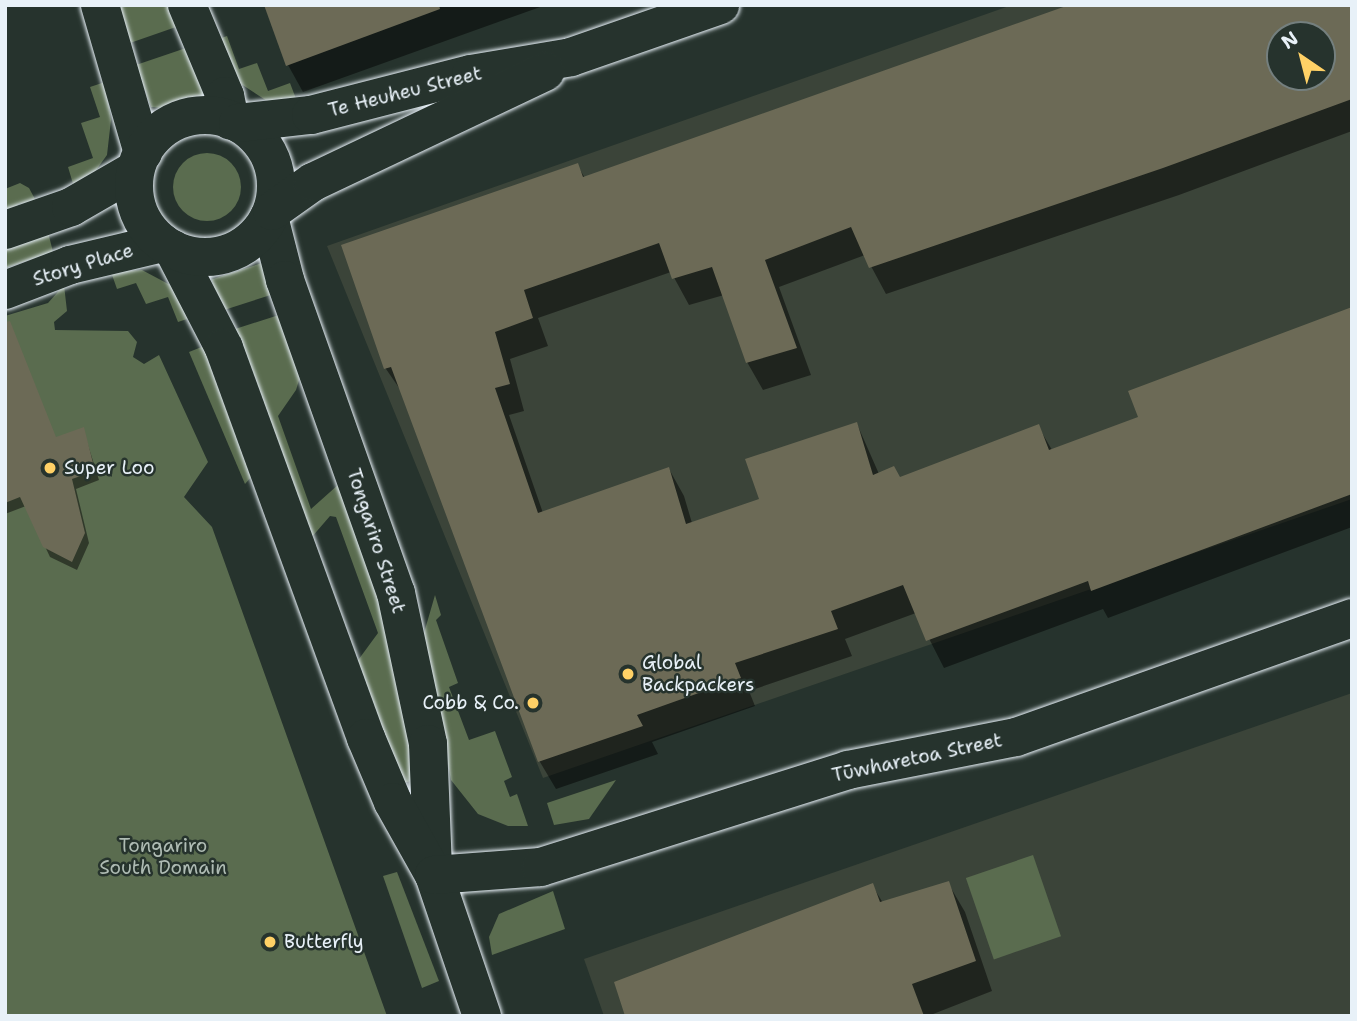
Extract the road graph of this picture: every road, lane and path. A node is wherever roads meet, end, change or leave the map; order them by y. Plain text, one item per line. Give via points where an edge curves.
1 (100, 5) edge
2 (187, 5) edge
3 (720, 5) edge
4 (571, 57) junction
5 (234, 121) junction
6 (139, 162) junction
7 (270, 214) junction
8 (5, 230) edge
9 (167, 246) junction
10 (5, 290) edge
11 (1352, 618) edge
12 (434, 875) junction
13 (482, 1016) edge

1 - 6 street
2 - 5 street
3 - 4 street, Te Heuheu Street
4 - 5 street, Te Heuheu Street via 471,74 311,115
4 - 7 street, Te Heuheu Street via 487,102 313,181
5 - 6 street via 205,116 180,120 158,133
5 - 7 street via 261,142 274,167
6 - 8 street via 71,206
6 - 9 street via 142,216
7 - 9 street via 260,231 235,251 204,257
7 - 12 street, Tongariro Street via 285,280 396,593 428,744
9 - 10 street, Story Place via 70,265
9 - 12 street, Tongariro Street via 219,337 366,738 393,802
11 - 12 street, Tūwharetoa Street via 1016,737 848,770 541,867
12 - 13 street, Tongariro Street

